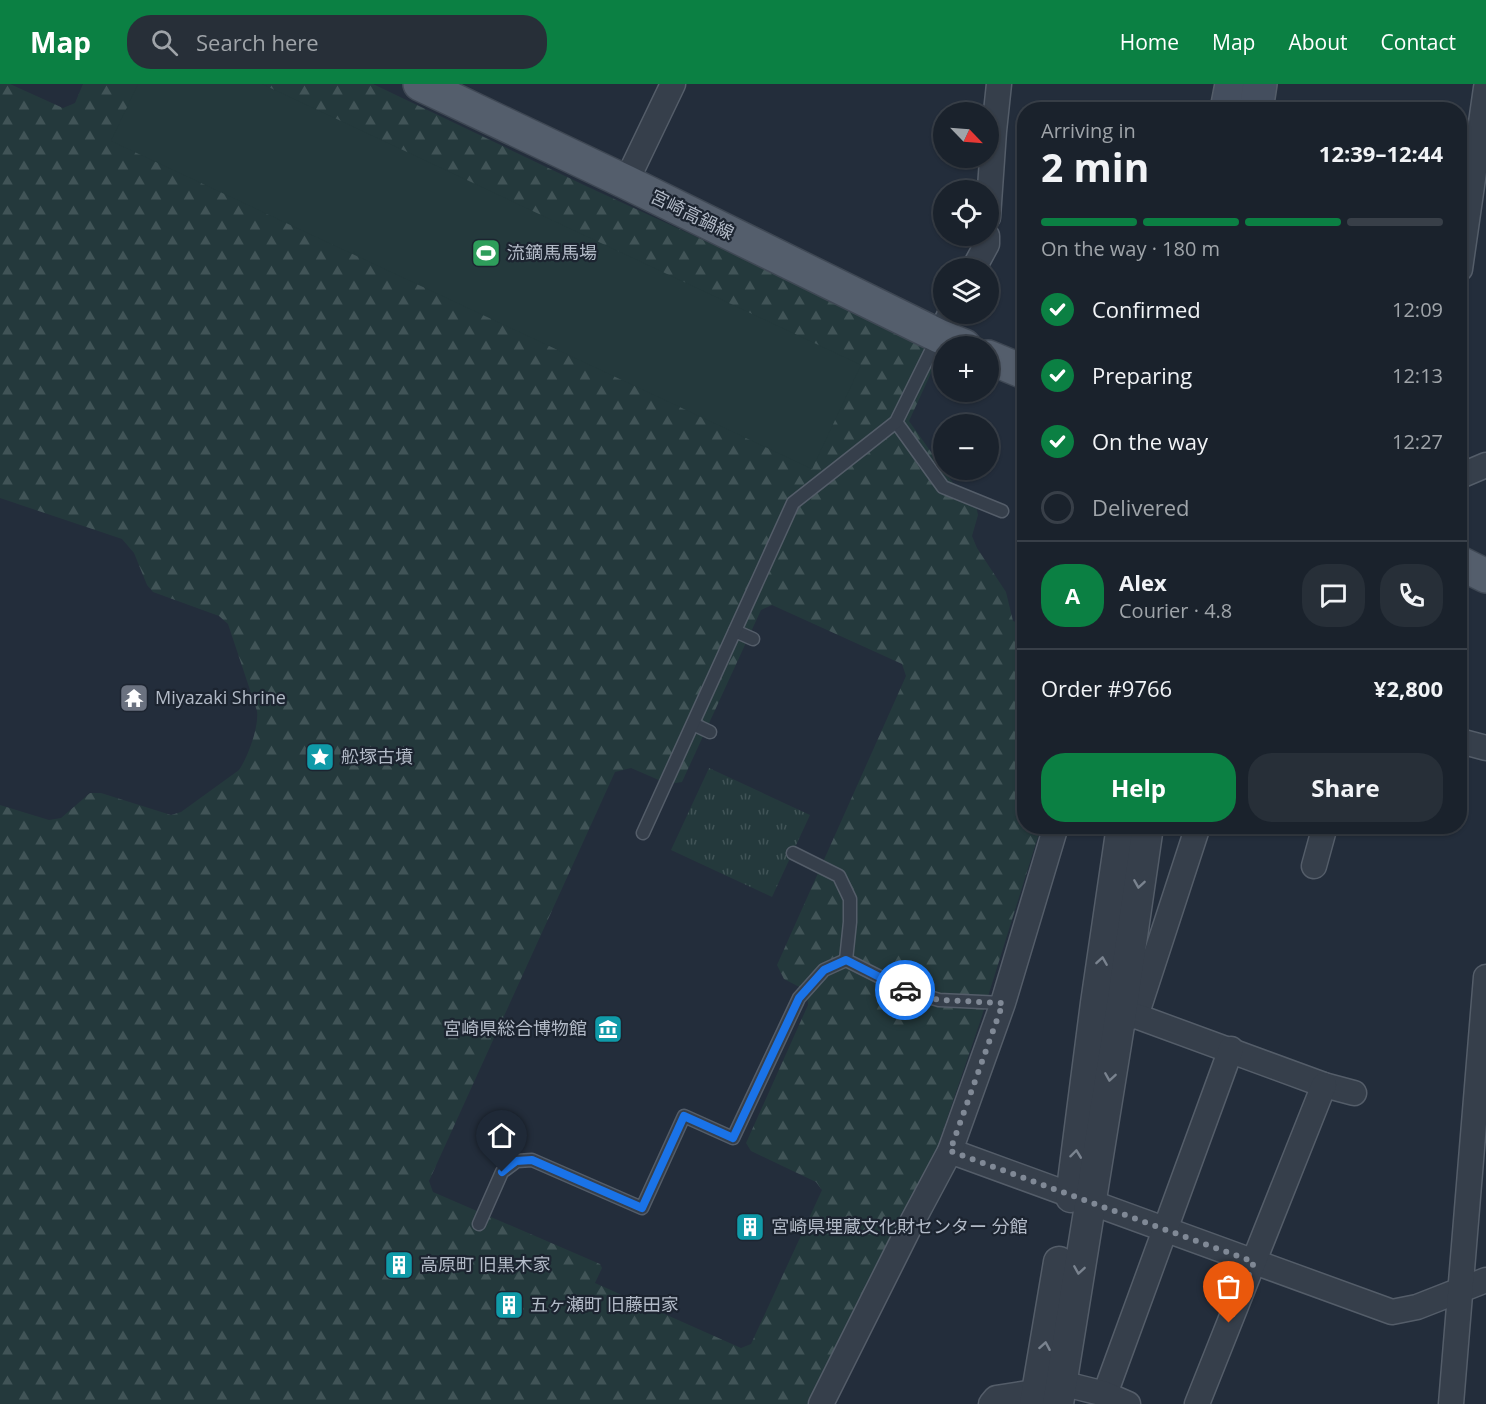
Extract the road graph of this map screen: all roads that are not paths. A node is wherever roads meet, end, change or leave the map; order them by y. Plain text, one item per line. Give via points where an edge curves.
1 (420, 84) edge
2 (674, 84) edge
3 (999, 84) edge
4 (1232, 84) edge
5 (1260, 84) edge
6 (1486, 88) edge
7 (1229, 102) edge
8 (1257, 102) edge
9 (991, 180) edge
10 (626, 183) junction
11 (1467, 220) edge
12 (951, 332) edge
13 (999, 362) edge
14 (1017, 369) edge
15 (896, 422) junction
16 (1486, 465) edge
17 (1467, 474) edge
18 (1002, 511) dead end
19 (1467, 566) edge
20 (1486, 576) edge
21 (735, 631) junction
22 (753, 639) dead end
23 (693, 724) junction
24 (710, 732) dead end
25 (1467, 743) edge
26 (1486, 748) edge
27 (643, 833) dead end
28 (1054, 834) edge
29 (1121, 834) edge
30 (1147, 834) edge
31 (1195, 834) edge
32 (1323, 834) edge
33 (793, 853) dead end
34 (1314, 866) dead end
35 (846, 960) junction
36 (1486, 978) edge
37 (1003, 1003) junction
38 (1128, 1017) junction
39 (1231, 1049) junction
40 (1324, 1084) junction
41 (1354, 1093) dead end
42 (950, 1151) junction
43 (1080, 1198) junction
44 (479, 1224) dead end
45 (1165, 1229) junction
46 (1254, 1262) junction
47 (1486, 1280) edge
48 (1460, 1291) junction
49 (1105, 1394) junction
50 (1047, 1397) edge
51 (821, 1404) edge
52 (991, 1404) edge
53 (1128, 1404) edge
54 (1197, 1404) edge
55 (1451, 1404) edge

1 - 10 main road, 宮崎高鍋線
2 - 10 street
3 - 9 street
4 - 7 main road
5 - 8 main road
6 - 11 street
10 - 12 main road, 宮崎高鍋線
12 - 15 lane
13 - 14 main road
15 - 18 lane via 943,487
15 - 21 lane via 794,503
16 - 17 street
19 - 20 main road
21 - 22 lane
21 - 23 lane
23 - 24 lane
23 - 27 lane
25 - 26 street
28 - 37 street
43 -> 29 street via 1096,1003
30 -> 38 street
31 - 38 street
32 - 34 street
33 - 35 lane via 839,876 850,899
35 - 37 lane via 906,990 939,1000
35 - 44 lane via 824,970 799,998 733,1138 684,1116 642,1208 532,1160 516,1161 502,1172
36 - 48 street
37 - 42 street
38 - 39 street
38 -> 43 street
39 - 40 street
39 - 45 street
40 - 41 street
40 - 46 street
42 - 43 street
42 - 51 street
43 - 45 street
43 - 50 street
45 - 46 street
45 - 49 street
46 - 48 street via 1392,1312
46 - 54 street
47 - 48 street
48 - 55 street
49 - 50 street via 1073,1386
49 - 53 street
50 - 52 street via 996,1398

